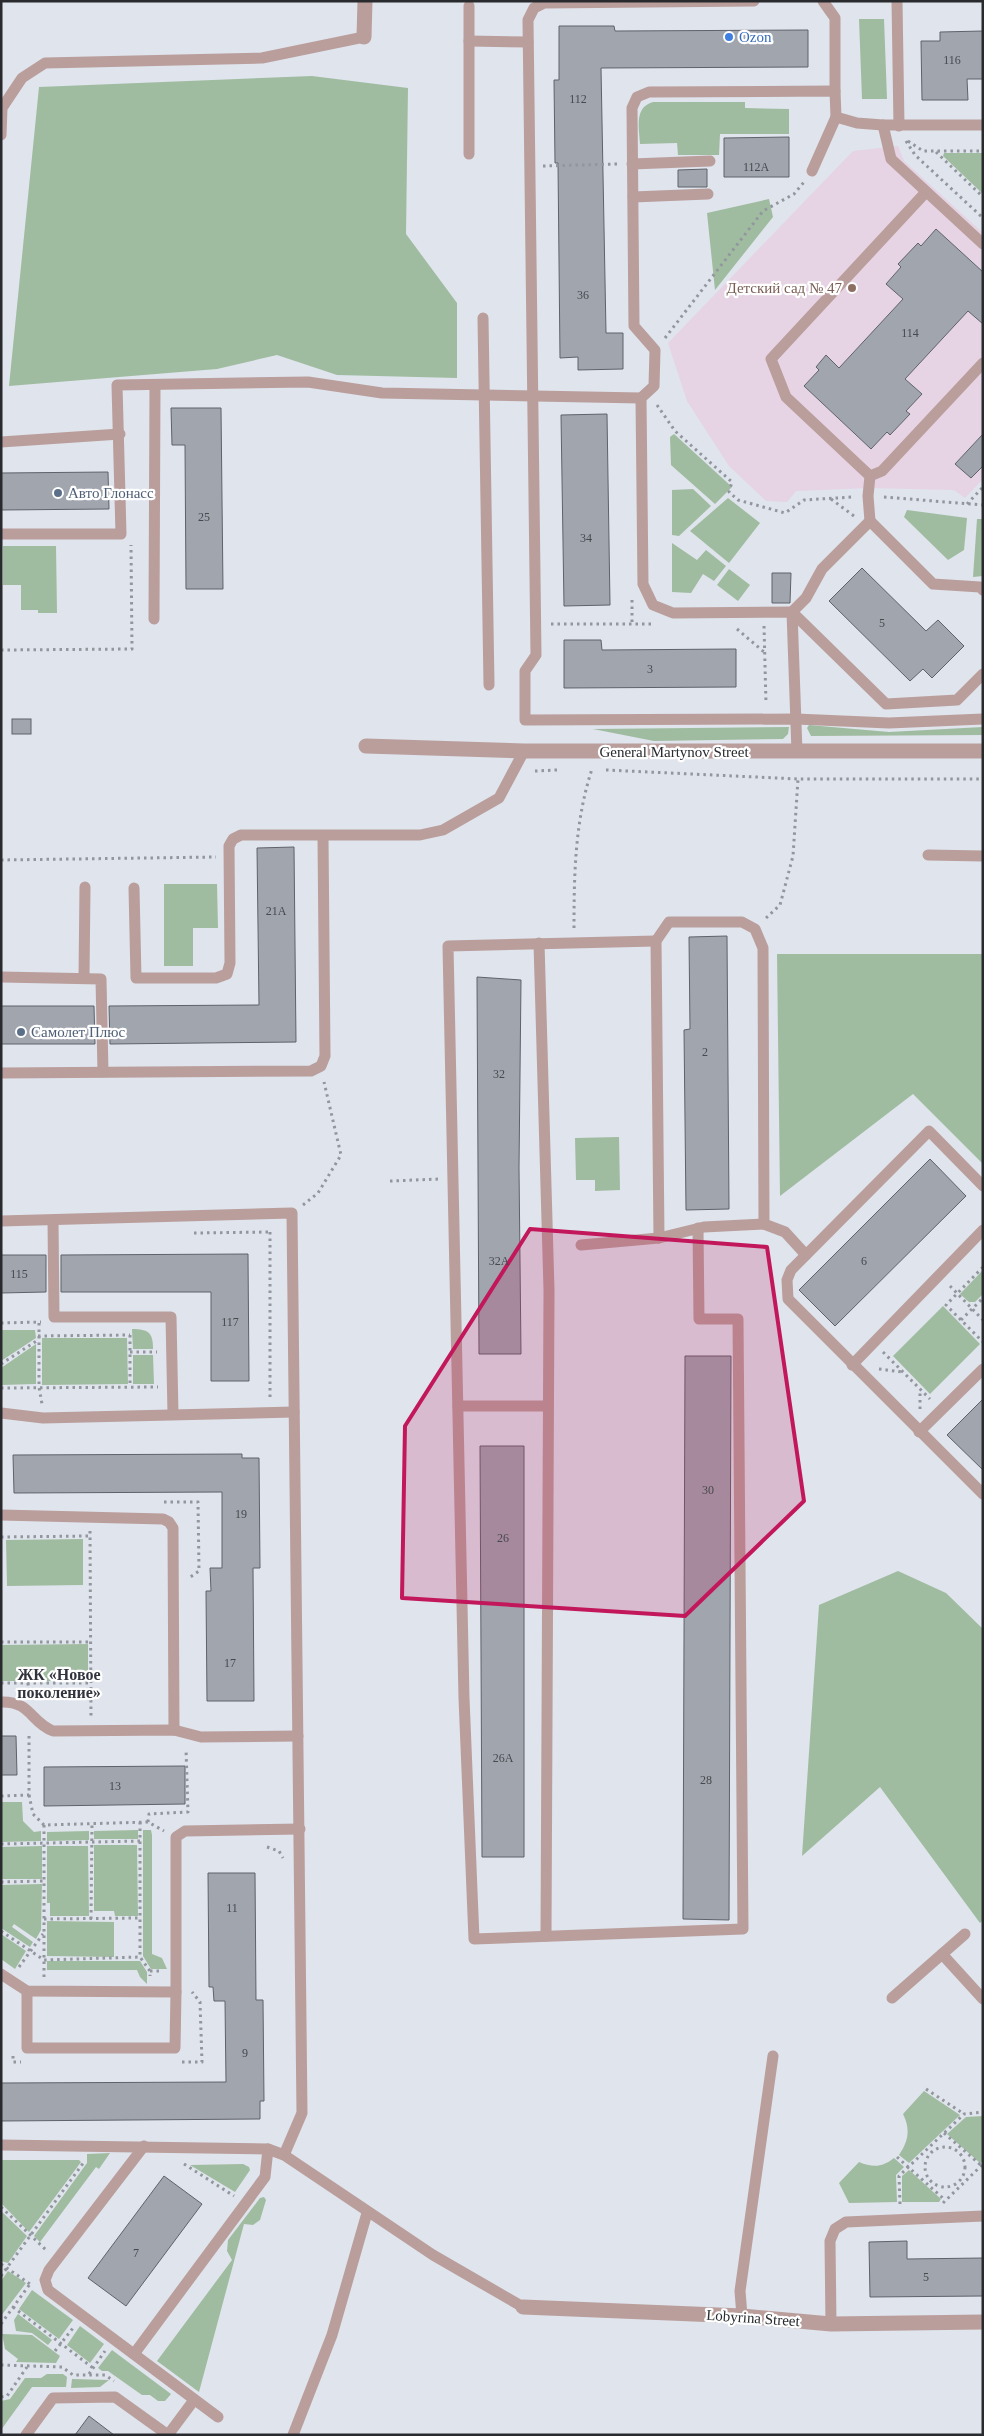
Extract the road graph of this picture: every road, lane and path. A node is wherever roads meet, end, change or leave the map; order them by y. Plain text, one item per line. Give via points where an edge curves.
1 (365, 1) edge
2 (754, 1) edge
3 (823, 1) edge
4 (897, 1) edge
5 (469, 6) dead end
6 (364, 37) joint
7 (469, 41) junction
8 (528, 42) junction
9 (835, 91) junction
10 (836, 117) junction
11 (883, 125) junction
12 (983, 125) edge
13 (899, 126) junction
14 (1, 134) edge
15 (936, 151) junction
16 (983, 151) edge
17 (469, 154) dead end
18 (710, 161) dead end
19 (632, 164) junction
20 (530, 166) junction
21 (812, 172) joint
22 (926, 192) junction
23 (708, 194) dead end
24 (633, 197) junction
25 (983, 197) edge
26 (983, 218) edge
27 (983, 244) edge
28 (482, 318) dead end
29 (655, 350) junction
30 (983, 363) edge
31 (155, 385) junction
32 (645, 395) junction
33 (484, 396) junction
34 (533, 397) junction
35 (120, 434) junction
36 (1, 442) edge
37 (870, 476) junction
38 (983, 487) edge
39 (868, 496) junction
40 (830, 498) junction
41 (967, 504) junction
42 (983, 505) edge
43 (868, 524) junction
44 (1, 534) edge
45 (131, 541) dead end
46 (983, 590) edge
47 (763, 612) junction
48 (792, 612) junction
49 (154, 619) dead end
50 (731, 623) dead end
51 (1, 650) edge
52 (764, 652) junction
53 (983, 674) edge
54 (489, 685) dead end
55 (922, 702) junction
56 (766, 719) junction
57 (796, 719) junction
58 (983, 719) edge
59 (924, 722) junction
60 (366, 746) dead end
61 (524, 751) junction
62 (598, 751) junction
63 (983, 751) edge
64 (797, 752) junction
65 (563, 770) dead end
66 (582, 770) dead end
67 (592, 770) junction
68 (535, 771) dead end
69 (798, 779) junction
70 (983, 779) edge
71 (323, 837) junction
72 (928, 855) dead end
73 (983, 856) edge
74 (229, 857) junction
75 (1, 860) edge
76 (85, 887) dead end
77 (134, 888) dead end
78 (755, 930) junction
79 (656, 941) junction
80 (574, 942) junction
81 (539, 943) junction
82 (1, 977) edge
83 (84, 978) junction
84 (320, 1066) junction
85 (103, 1072) junction
86 (1, 1073) edge
87 (453, 1178) junction
88 (390, 1181) dead end
89 (983, 1186) edge
90 (270, 1213) junction
91 (292, 1213) junction
92 (53, 1220) junction
93 (1, 1221) edge
94 (764, 1224) junction
95 (698, 1228) junction
96 (983, 1230) edge
97 (659, 1238) junction
98 (581, 1245) dead end
99 (806, 1255) junction
100 (983, 1268) edge
101 (939, 1275) junction
102 (957, 1293) junction
103 (983, 1298) edge
104 (972, 1309) junction
105 (54, 1317) junction
106 (130, 1317) junction
107 (961, 1320) junction
108 (983, 1320) edge
109 (1, 1323) edge
110 (39, 1323) junction
111 (130, 1335) junction
112 (38, 1338) junction
113 (983, 1342) edge
114 (874, 1343) junction
115 (130, 1352) junction
116 (172, 1352) junction
117 (1, 1364) edge
118 (852, 1365) junction
119 (983, 1369) edge
120 (39, 1386) junction
121 (130, 1387) junction
122 (172, 1387) junction
123 (1, 1388) edge
124 (458, 1406) junction
125 (548, 1406) junction
126 (941, 1410) junction
127 (294, 1412) junction
128 (1, 1413) edge
129 (270, 1413) junction
130 (173, 1414) junction
131 (43, 1418) junction
132 (920, 1432) junction
133 (983, 1494) edge
134 (158, 1502) dead end
135 (1, 1515) edge
136 (90, 1515) junction
137 (90, 1536) junction
138 (1, 1537) edge
139 (184, 1581) dead end
140 (1, 1642) edge
141 (91, 1642) junction
142 (1, 1683) edge
143 (28, 1683) junction
144 (91, 1683) junction
145 (1, 1702) edge
146 (29, 1710) junction
147 (174, 1730) junction
148 (91, 1732) junction
149 (186, 1733) junction
150 (298, 1736) junction
151 (29, 1795) junction
152 (1, 1796) edge
153 (140, 1822) junction
154 (148, 1822) junction
155 (92, 1824) junction
156 (44, 1825) junction
157 (300, 1829) junction
158 (176, 1837) junction
159 (140, 1841) junction
160 (91, 1842) junction
161 (44, 1843) junction
162 (1, 1844) edge
163 (263, 1847) dead end
164 (284, 1861) dead end
165 (44, 1881) junction
166 (1, 1882) edge
167 (91, 1918) junction
168 (140, 1918) junction
169 (44, 1919) junction
170 (1, 1931) edge
171 (44, 1932) junction
172 (965, 1934) dead end
173 (546, 1936) junction
174 (31, 1951) junction
175 (942, 1954) junction
176 (140, 1957) junction
177 (44, 1960) junction
178 (6, 1977) edge
179 (187, 1986) dead end
180 (27, 1991) junction
181 (44, 1991) junction
182 (149, 1992) junction
183 (176, 1992) junction
184 (892, 1998) dead end
185 (983, 1999) edge
186 (13, 2053) dead end
187 (773, 2056) dead end
188 (23, 2062) dead end
189 (172, 2062) dead end
190 (926, 2089) dead end
191 (983, 2112) edge
192 (964, 2114) junction
193 (944, 2133) junction
194 (1, 2145) edge
195 (85, 2145) junction
196 (144, 2146) junction
197 (174, 2146) junction
198 (268, 2149) junction
199 (962, 2149) junction
200 (929, 2151) junction
201 (959, 2152) junction
202 (284, 2155) junction
203 (897, 2157) dead end
204 (982, 2166) edge
205 (908, 2167) junction
206 (931, 2181) junction
207 (961, 2182) junction
208 (928, 2185) junction
209 (234, 2196) junction
210 (945, 2200) junction
211 (228, 2203) dead end
212 (245, 2203) junction
213 (1, 2207) edge
214 (367, 2212) junction
215 (983, 2216) edge
216 (926, 2218) junction
217 (900, 2220) junction
218 (30, 2236) junction
219 (57, 2260) junction
220 (1, 2264) edge
221 (8, 2268) junction
222 (1, 2276) edge
223 (45, 2280) junction
224 (30, 2284) junction
225 (13, 2307) junction
226 (523, 2307) joint
227 (82, 2316) junction
228 (742, 2316) junction
229 (983, 2322) edge
230 (1, 2324) edge
231 (831, 2324) junction
232 (113, 2339) junction
233 (61, 2343) junction
234 (55, 2351) dead end
235 (134, 2354) junction
236 (27, 2367) dead end
237 (93, 2368) junction
238 (88, 2375) dead end
239 (1, 2397) edge
240 (194, 2400) junction
241 (218, 2417) dead end
242 (26, 2435) edge
243 (168, 2435) edge
244 (293, 2435) edge

1 - 6 street
2 - 8 lane via 544,3 534,8 528,20
3 - 9 lane via 835,18
4 - 13 lane
5 - 7 lane
6 - 14 lane via 262,58 45,63 22,78 2,108
7 - 8 lane
7 - 17 lane
8 - 20 lane
9 - 10 lane
9 - 19 lane via 648,92 637,97 632,108
10 - 11 lane via 857,124
10 - 21 lane
11 - 13 lane
11 - 22 lane via 891,159
12 - 13 lane
15 - 16 path
15 - 25 path
15 - 26 path via 923,151 905,140 915,155
18 - 19 lane
19 - 20 path
19 - 24 lane
20 - 34 lane
21 - 29 path via 794,194 763,211
22 - 27 lane
22 - 37 lane via 771,359 786,397
23 - 24 lane
24 - 29 lane via 634,326
28 - 33 lane
29 - 32 lane via 654,386
30 - 37 lane via 882,471
31 - 33 lane via 308,382 382,393
31 - 35 lane via 117,385
31 - 49 lane
32 - 34 lane
32 - 40 path via 675,430 732,482 728,492 738,500 785,513 804,500
32 - 47 lane via 643,584 653,606 673,613
33 - 34 lane
33 - 54 lane
34 - 56 lane via 536,655 525,671 526,720
35 - 36 lane
35 - 44 lane via 121,534
37 - 39 lane
38 - 41 path
39 - 40 path
39 - 41 path
39 - 43 lane
40 - 43 path
41 - 42 path
43 - 46 lane via 933,584 980,587
43 - 48 lane via 822,569 806,598
45 - 51 path via 132,649
47 - 48 lane
47 - 52 path
48 - 55 lane via 886,704
48 - 57 lane
50 - 52 path
52 - 56 path
53 - 55 lane via 957,700
55 - 59 lane
56 - 57 lane
57 - 59 lane
57 - 64 lane
58 - 59 lane
60 - 61 street, General Martynov Street
61 - 62 street, General Martynov Street
61 - 71 lane via 499,798 443,830 420,835
62 - 64 street, General Martynov Street
62 - 67 path
63 - 64 street, General Martynov Street
65 - 68 path
66 - 67 path
67 - 69 path
67 - 80 path via 583,796 574,860
69 - 70 path
69 - 78 path via 793,856 780,905
71 - 74 lane via 242,836 228,846
71 - 84 lane via 325,1056
72 - 73 lane
74 - 75 path
74 - 77 lane via 230,963 227,974 216,978 136,978
76 - 83 lane
78 - 79 lane via 742,922 669,922
78 - 94 lane via 763,948
79 - 80 lane
79 - 97 lane
80 - 81 lane
81 - 87 lane via 448,946
81 - 125 lane via 549,1290
82 - 83 lane
83 - 85 lane via 101,979
84 - 85 lane via 310,1071
84 - 91 path via 341,1155 318,1193
85 - 86 lane
87 - 88 path
87 - 124 lane
89 - 99 lane via 929,1131
90 - 91 lane
90 - 92 lane
90 - 129 path
91 - 127 lane
92 - 93 lane
92 - 105 lane
94 - 95 lane
94 - 99 lane via 785,1232
95 - 97 lane
95 - 173 lane via 699,1319 738,1319 743,1929
96 - 101 lane
97 - 98 lane
99 - 118 lane via 786,1280 788,1299
100 - 102 path
101 - 102 path
101 - 114 lane
102 - 104 path
102 - 107 path via 946,1305
103 - 104 path
104 - 107 path
104 - 108 path
105 - 106 lane
105 - 110 path
106 - 111 path
106 - 116 lane via 171,1317
107 - 113 path
109 - 110 path
110 - 112 path
111 - 112 path
111 - 115 path
112 - 117 path
112 - 120 path
114 - 118 lane
114 - 126 path
115 - 116 path
115 - 121 path
116 - 122 lane
118 - 132 lane
119 - 126 lane
120 - 121 path
120 - 123 path
120 - 131 path
121 - 122 path
122 - 130 lane
124 - 125 lane
124 - 173 lane via 464,1698 474,1939
125 - 173 lane
126 - 132 lane
127 - 129 lane
127 - 150 lane
128 - 131 lane
129 - 130 lane
130 - 131 lane
132 - 133 lane
134 - 139 path via 198,1502 199,1570
135 - 136 lane
136 - 137 path
136 - 147 lane via 163,1518 173,1528
137 - 138 path
137 - 141 path
140 - 141 path
141 - 144 path
142 - 143 path
143 - 144 path
143 - 146 path
144 - 148 path
145 - 146 lane via 14,1702
146 - 148 lane via 42,1727 53,1731
146 - 151 path
147 - 148 lane
147 - 149 lane
149 - 150 lane via 201,1737
149 - 154 path via 188,1812 149,1814
150 - 157 lane
151 - 152 path
151 - 156 path via 33,1814
153 - 154 path
153 - 155 path
153 - 159 path
154 - 158 path
155 - 156 path
155 - 160 path
156 - 161 path
157 - 158 lane via 185,1831
157 - 202 lane via 302,2113
158 - 183 lane
159 - 160 path
159 - 168 path
160 - 161 path
160 - 167 path
161 - 162 path
161 - 165 path
163 - 164 path via 279,1851
165 - 166 path
165 - 169 path
167 - 168 path
167 - 169 path
168 - 176 path
169 - 171 path
170 - 174 path
171 - 174 path
171 - 177 path
172 - 175 lane
174 - 177 path
174 - 178 path
175 - 184 lane
175 - 185 lane
176 - 177 path
176 - 182 path via 150,1972
177 - 181 path
178 - 180 lane
179 - 189 path via 200,2002 202,2062
180 - 181 lane
180 - 183 lane via 27,2048 176,2048
181 - 182 lane
182 - 183 lane
186 - 188 path via 13,2062
187 - 228 lane via 740,2291
190 - 192 path
191 - 192 path
192 - 193 path
193 - 199 path
193 - 200 path
194 - 195 lane
195 - 196 lane
195 - 218 path via 84,2164
196 - 197 lane
196 - 219 lane
197 - 198 lane
197 - 209 path via 180,2162
198 - 202 lane
198 - 212 lane via 266,2177
199 - 201 path
199 - 204 path
200 - 201 path via 945,2146
200 - 205 path
200 - 206 path via 925,2168
201 - 207 path via 965,2166
202 - 214 lane
203 - 205 path
204 - 207 path
205 - 208 path
205 - 217 path via 899,2176
206 - 207 path via 947,2187
206 - 208 path
207 - 210 path
208 - 210 path
209 - 211 path
209 - 212 path
210 - 216 path
212 - 235 lane
213 - 218 path
214 - 226 lane via 433,2256
214 - 244 lane via 332,2335
215 - 216 lane
216 - 217 lane
217 - 231 lane via 846,2222 835,2229 830,2241
218 - 219 path
218 - 221 path
219 - 223 lane
220 - 221 path
221 - 222 path
221 - 224 path
223 - 224 path
223 - 227 lane via 48,2290
224 - 225 path
225 - 230 path
225 - 233 path
226 - 228 street, Lobyrina Street
227 - 232 lane
227 - 233 path
228 - 231 street, Lobyrina Street
229 - 231 street, Lobyrina Street
232 - 235 lane
232 - 237 path
233 - 234 path
233 - 237 path
235 - 240 lane
236 - 239 path via 7,2396
237 - 238 path
240 - 241 lane
240 - 243 lane
242 - 243 lane via 53,2398 115,2397

